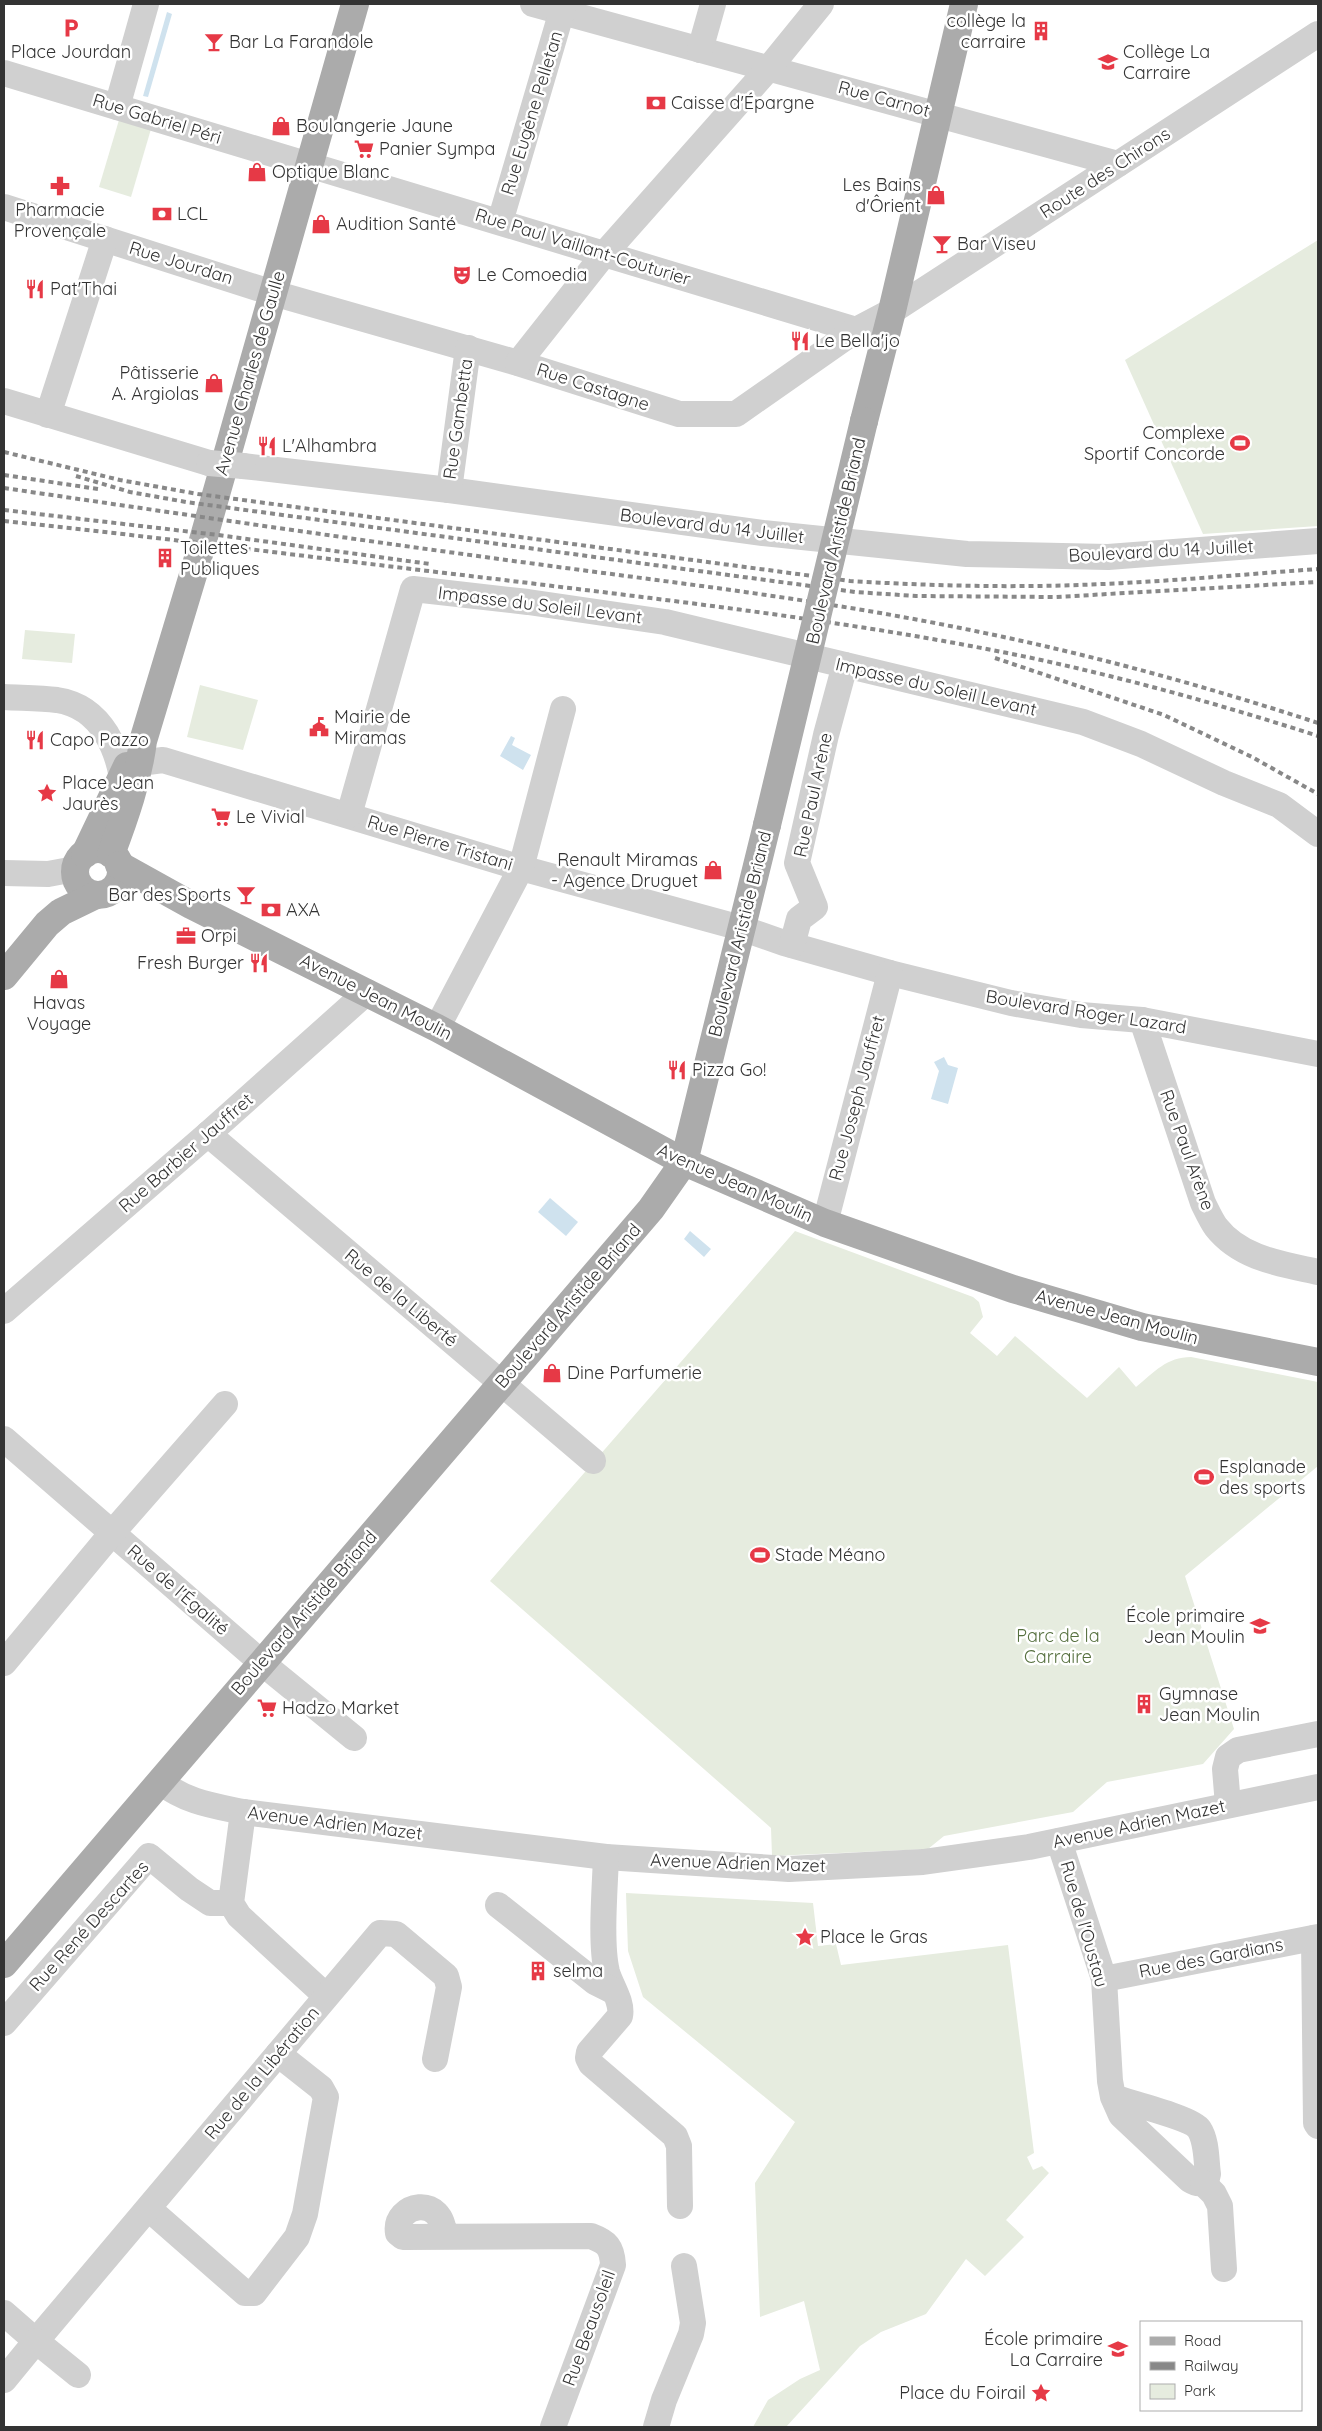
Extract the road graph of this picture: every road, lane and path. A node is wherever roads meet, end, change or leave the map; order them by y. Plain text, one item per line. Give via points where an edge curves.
1 (146, 4) edge
2 (355, 4) edge
3 (533, 4) edge
4 (713, 4) edge
5 (821, 4) edge
6 (964, 4) edge
7 (563, 8) edge
8 (1318, 34) edge
9 (700, 50) junction
10 (769, 68) junction
11 (4, 73) edge
12 (117, 107) junction
13 (938, 114) junction
14 (310, 164) junction
15 (1118, 164) junction
16 (4, 207) edge
17 (500, 222) junction
18 (105, 239) junction
19 (605, 253) junction
20 (273, 292) junction
21 (892, 311) junction
22 (856, 330) junction
23 (468, 348) junction
24 (518, 363) junction
25 (4, 402) edge
26 (48, 415) junction
27 (449, 490) junction
28 (1318, 541) edge
29 (844, 665) junction
30 (4, 697) edge
31 (563, 709) dead end
32 (135, 759) junction
33 (349, 814) junction
34 (1318, 834) edge
35 (520, 868) junction
36 (96, 872) junction
37 (4, 873) edge
38 (741, 928) junction
39 (792, 945) junction
40 (890, 973) junction
41 (4, 976) edge
42 (367, 992) junction
43 (1142, 1020) junction
44 (437, 1028) junction
45 (1318, 1054) edge
46 (208, 1134) junction
47 (684, 1162) junction
48 (825, 1223) junction
49 (1318, 1272) edge
50 (4, 1311) edge
51 (1318, 1362) edge
52 (502, 1383) junction
53 (225, 1404) dead end
54 (4, 1439) edge
55 (593, 1461) dead end
56 (112, 1533) junction
57 (262, 1663) junction
58 (4, 1664) edge
59 (1318, 1734) edge
60 (354, 1738) dead end
61 (160, 1782) junction
62 (1318, 1787) edge
63 (1228, 1806) junction
64 (243, 1812) junction
65 (1059, 1841) junction
66 (606, 1857) junction
67 (231, 1903) junction
68 (498, 1905) dead end
69 (1316, 1938) edge
70 (4, 1964) edge
71 (1104, 1979) junction
72 (613, 1991) junction
73 (326, 1996) junction
74 (4, 2022) edge
75 (278, 2054) junction
76 (435, 2059) dead end
77 (1113, 2097) junction
78 (1318, 2126) edge
79 (1203, 2183) junction
80 (680, 2206) dead end
81 (148, 2209) junction
82 (444, 2237) dead end
83 (684, 2266) dead end
84 (1224, 2269) dead end
85 (4, 2313) edge
86 (36, 2342) junction
87 (78, 2375) dead end
88 (4, 2380) edge
89 (553, 2427) edge
90 (656, 2427) edge

1 - 12 street
2 - 14 main road, Avenue Charles de Gaulle
3 - 7 street, Rue Carnot
4 - 9 street
5 - 10 street
6 - 13 main road, Boulevard Aristide Briand
7 - 9 street, Rue Carnot
7 - 17 street, Rue Eugène Pelletan
8 - 15 street, Route des Chirons
9 - 10 street, Rue Carnot
10 - 13 street, Rue Carnot
10 - 19 street
11 - 12 street, Rue Gabriel Péri
12 - 14 street, Rue Gabriel Péri
13 - 15 street, Rue Carnot
13 - 21 main road, Boulevard Aristide Briand
14 - 17 street, Rue Paul Vaillant-Couturier
14 - 20 main road, Avenue Charles de Gaulle
15 - 21 street, Route des Chirons
16 - 18 street, Rue Jourdan
17 - 19 street, Rue Paul Vaillant-Couturier
18 - 20 street, Rue Jourdan
18 - 26 street
19 - 22 street, Rue Paul Vaillant-Couturier
19 - 24 street
20 - 23 street, Rue Castagne
20 - 32 main road, Avenue Charles de Gaulle
21 - 22 street, Rue Castagne
21 - 38 main road, Boulevard Aristide Briand, bridge
22 - 24 street, Rue Castagne via 736,414 679,414
23 - 24 street, Rue Castagne
23 - 27 street, Rue Gambetta
25 - 26 street, Boulevard du 14 Juillet
26 - 27 street, Boulevard du 14 Juillet, bridge via 204,462
27 - 28 street, Boulevard du 14 Juillet via 763,534 967,554 1108,557
29 - 33 street, Impasse du Soleil Levant via 665,622 413,589
29 - 34 street, Impasse du Soleil Levant via 1083,722 1280,805
29 - 39 street, Rue Paul Arène via 797,863 814,907 799,919
30 - 32 street via 69,703 88,713 113,742
31 - 35 street
32 - 33 street, Rue Pierre Tristani via 163,760
32 - 36 main road
32 - 36 main road via 126,812
33 - 35 street, Rue Pierre Tristani
35 - 38 street, Rue Pierre Tristani
35 - 44 street
36 - 37 street
36 - 41 main road
36 - 42 main road, Avenue Jean Moulin via 190,905
38 - 39 street, Boulevard Roger Lazard
38 - 47 main road, Boulevard Aristide Briand
39 - 40 street, Boulevard Roger Lazard
40 - 43 street, Boulevard Roger Lazard via 1011,1003 1081,1015
40 - 48 street, Rue Joseph Jauffret
42 - 44 main road, Avenue Jean Moulin
42 - 46 street, Rue Barbier Jauffret
43 - 45 street, Boulevard Roger Lazard
43 - 49 street, Rue Paul Arène via 1203,1203 1216,1227 1251,1255
44 - 47 main road, Avenue Jean Moulin
46 - 50 street, Rue Barbier Jauffret
46 - 52 street, Rue de la Liberté
47 - 48 main road, Avenue Jean Moulin
47 - 52 main road, Boulevard Aristide Briand via 651,1209
48 - 51 main road, Avenue Jean Moulin via 1013,1289 1142,1327
52 - 55 street, Rue de la Liberté
52 - 57 main road, Boulevard Aristide Briand
53 - 56 street
54 - 56 street, Rue de l'Égalité
56 - 57 street, Rue de l'Égalité
56 - 58 street
57 - 60 street, Rue de l'Égalité
57 - 61 main road, Boulevard Aristide Briand
59 - 63 street via 1238,1750 1228,1757 1225,1769
61 - 64 street, Avenue Adrien Mazet via 193,1801
61 - 70 main road, Boulevard Aristide Briand
62 - 63 street, Avenue Adrien Mazet
63 - 65 street, Avenue Adrien Mazet
64 - 66 street, Avenue Adrien Mazet
64 - 67 street
65 - 66 street, Avenue Adrien Mazet via 923,1862 818,1868 737,1867
65 - 71 street, Rue de l'Oustau
66 - 72 street via 604,1951
67 - 73 street, Rue de la Libération via 239,1916
67 - 74 street, Rue René Descartes via 210,1903 149,1856
68 - 72 street via 595,1982
69 - 71 street, Rue des Gardians
69 - 78 street
71 - 77 street, Rue de l'Oustau
72 - 80 street via 621,2008 620,2016 588,2058 675,2136 679,2146
73 - 75 street, Rue de la Libération
73 - 76 street via 380,1933 396,1934 446,1976 449,1987
75 - 81 street, Rue de la Libération
75 - 81 street via 321,2088 326,2097 305,2214 297,2237 254,2293 246,2292
77 - 79 street, Rue de l'Oustau via 1121,2115 1190,2180 1196,2184
77 - 79 street via 1198,2126 1203,2136 1208,2174
79 - 84 street, Rue de l'Oustau via 1220,2206
81 - 86 street, Rue de la Libération
82 - 89 street, Rue Beausoleil via 591,2236 605,2241 612,2252 613,2265
83 - 90 street via 693,2324
85 - 86 street
86 - 87 street
86 - 88 street, Rue de la Libération

